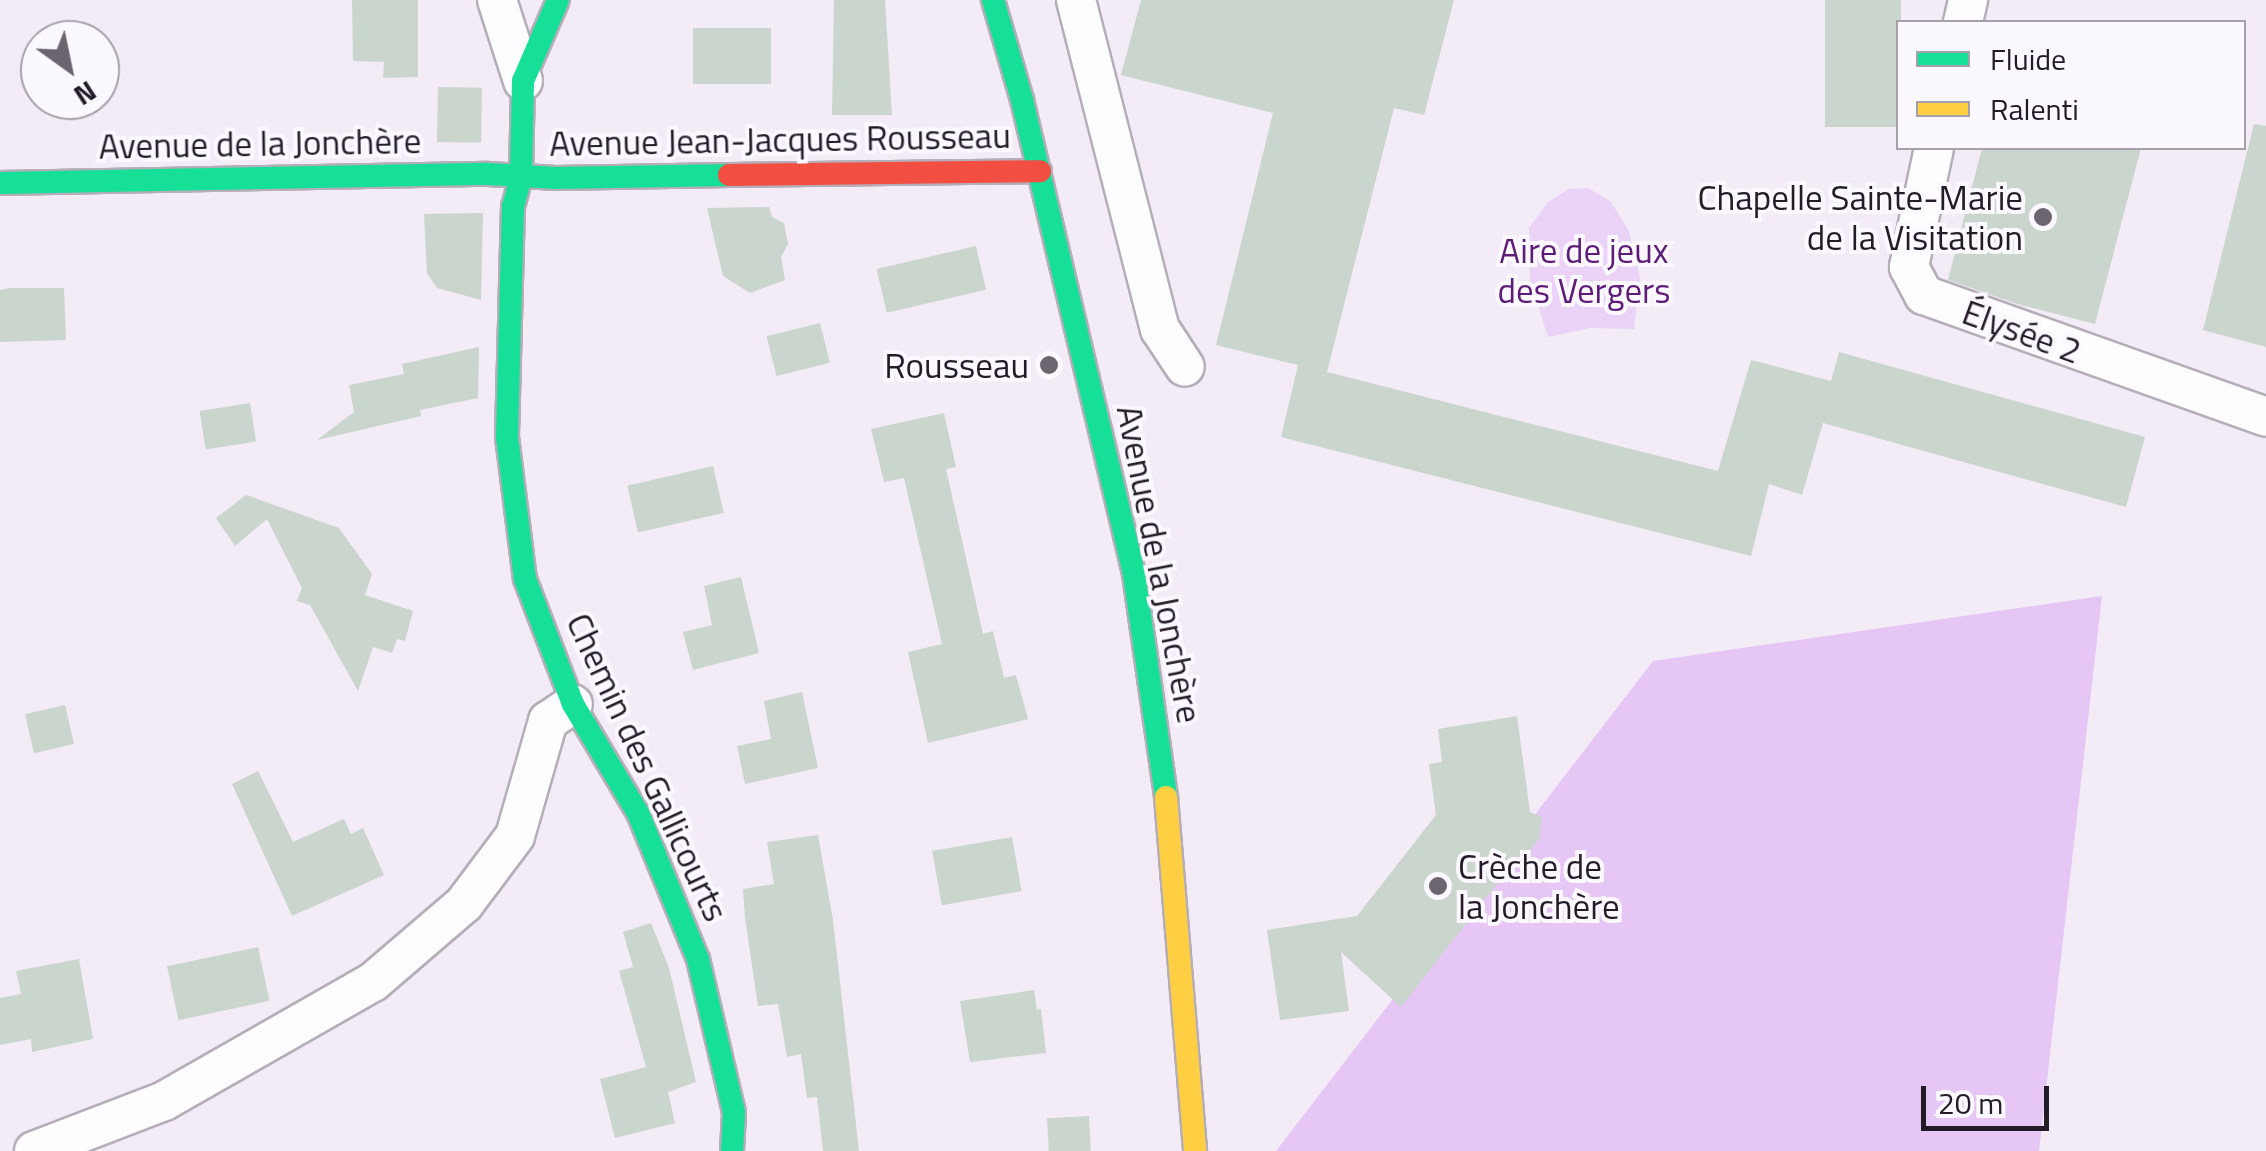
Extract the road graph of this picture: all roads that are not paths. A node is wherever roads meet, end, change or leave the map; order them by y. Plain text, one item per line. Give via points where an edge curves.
1 (497, 0) edge
2 (558, 0) edge
3 (993, 0) edge
4 (1076, 0) edge
5 (524, 81) junction
6 (1934, 150) edge
7 (1040, 172) junction
8 (521, 177) junction
9 (0, 183) edge
10 (1185, 367) dead end
11 (2266, 417) edge
12 (573, 704) junction
13 (34, 1151) edge
14 (732, 1151) edge
15 (1195, 1151) edge

1 - 5 street
2 - 5 street, Chemin des Gallicourts
3 - 7 street, Avenue de la Jonchère
4 - 10 street via 1160,329
5 - 8 street, Chemin des Gallicourts
6 - 11 street, Élysée 2 via 1909,267 1924,295
7 - 8 street, Avenue Jean-Jacques Rousseau
7 - 15 street, Avenue de la Jonchère via 1134,574 1172,841
8 - 9 street, Avenue de la Jonchère
8 - 12 street, Chemin des Gallicourts via 513,206 507,436 525,578
12 - 13 street via 548,720 515,836 464,904 374,982 164,1101
12 - 14 street, Chemin des Gallicourts via 638,814 698,959 734,1113

